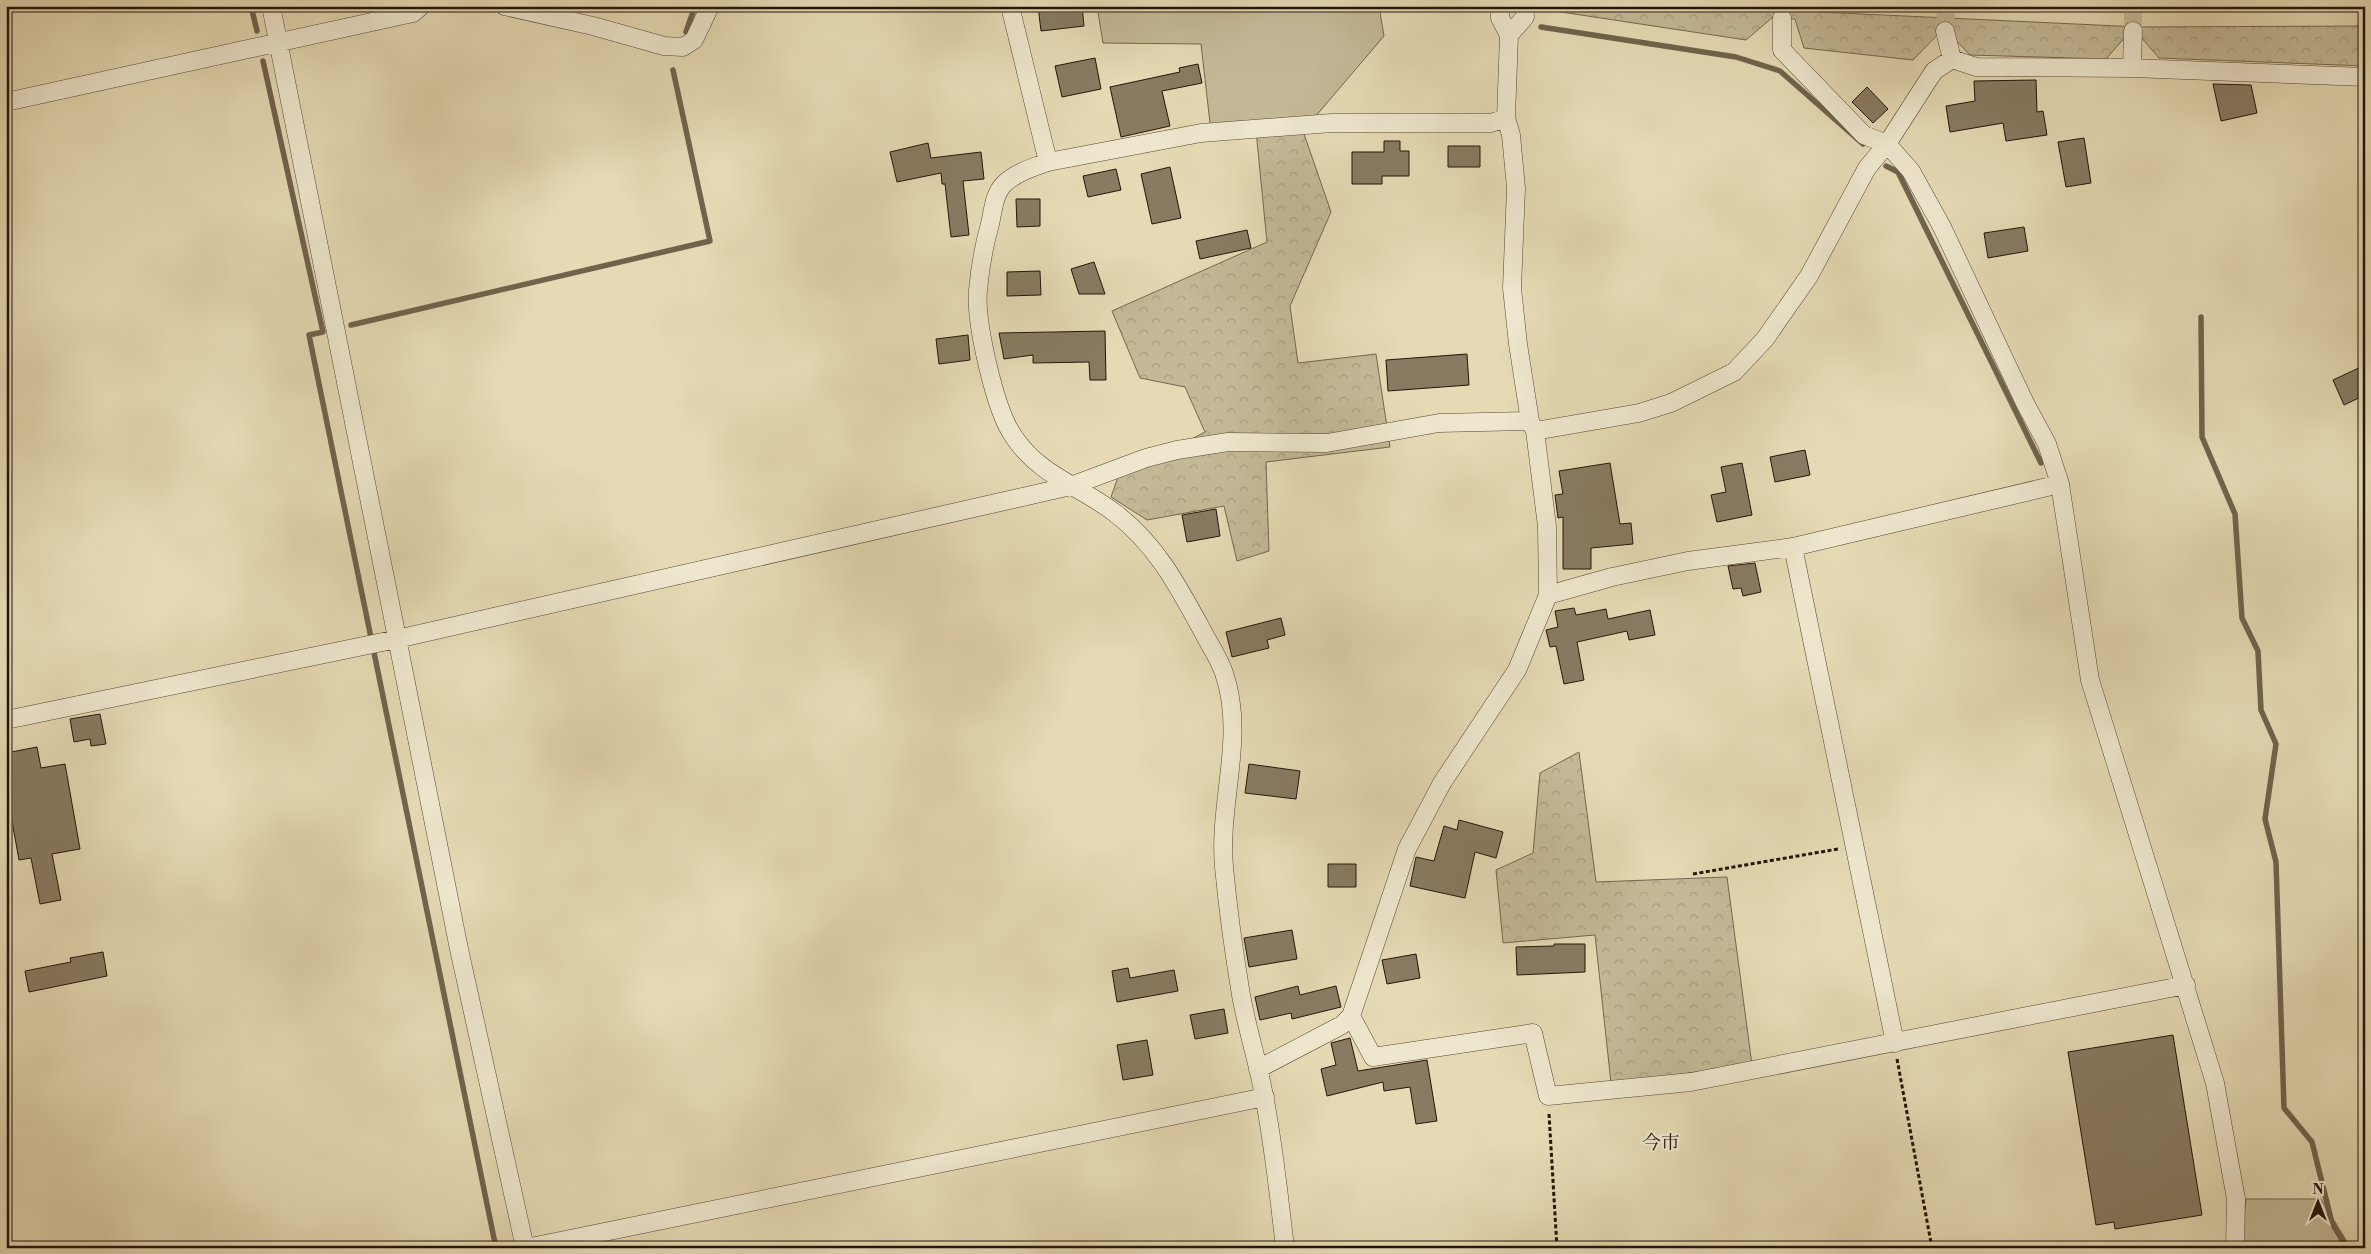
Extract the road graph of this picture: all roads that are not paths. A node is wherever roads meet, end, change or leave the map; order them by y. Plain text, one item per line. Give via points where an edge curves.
1 (271, 6) edge
2 (421, 6) edge
3 (504, 6) edge
4 (710, 6) edge
5 (1010, 6) edge
6 (1500, 6) edge
7 (1524, 6) edge
8 (1782, 18) dead end
9 (1945, 31) tunnel mouth
10 (2133, 31) tunnel mouth
11 (1508, 36) junction
12 (277, 42) junction
13 (1952, 59) junction
14 (2132, 68) junction
15 (2365, 77) edge
16 (6, 102) edge
17 (1506, 118) junction
18 (1887, 144) junction
19 (1048, 162) junction
20 (1532, 426) junction
21 (2060, 484) junction
22 (1071, 486) junction
23 (1792, 547) junction
24 (1548, 595) junction
25 (397, 639) junction
26 (6, 720) edge
27 (2186, 985) junction
28 (1351, 1016) junction
29 (1895, 1043) junction
30 (1258, 1069) junction
31 (1265, 1097) junction
32 (526, 1248) edge
33 (1285, 1248) edge
34 (2235, 1248) edge

1 - 12 street
2 - 12 street via 413,13
3 - 4 street via 664,46 683,47 694,40
5 - 19 street
6 - 11 street via 1500,18
7 - 11 street via 1525,17
8 - 18 street via 1782,50 1864,135
9 - 13 street
10 - 14 street
11 - 17 street
12 - 16 street
12 - 25 street
13 - 14 street via 1976,67
13 - 18 street via 1934,71
14 - 15 street
17 - 19 street via 1491,123 1332,123 1201,133
17 - 20 street via 1511,135 1516,188 1512,288
18 - 20 street via 1867,168 1809,276 1766,339 1734,372 1671,403 1639,413
18 - 21 street via 1911,171 1942,227 2047,444
19 - 22 street via 1004,183 996,197 978,293 981,329 1001,413 1027,455 1046,472
20 - 22 street via 1439,424 1327,443 1228,442 1146,458
20 - 24 street via 1547,526
21 - 23 street
21 - 27 street via 2090,680
22 - 25 street
22 - 30 street via 1117,514 1142,537 1170,571 1224,671 1233,704 1234,737 1223,831 1224,866 1241,997
23 - 24 street via 1688,561
23 - 29 street
24 - 28 street via 1517,670 1442,783 1407,850
25 - 26 street
25 - 32 street via 459,949
27 - 29 street
27 - 34 street via 2215,1083 2228,1145 2236,1199
28 - 29 street via 1373,1057 1533,1033 1548,1096 1691,1082
28 - 30 street via 1342,1025
30 - 31 street
31 - 32 street
31 - 33 street

